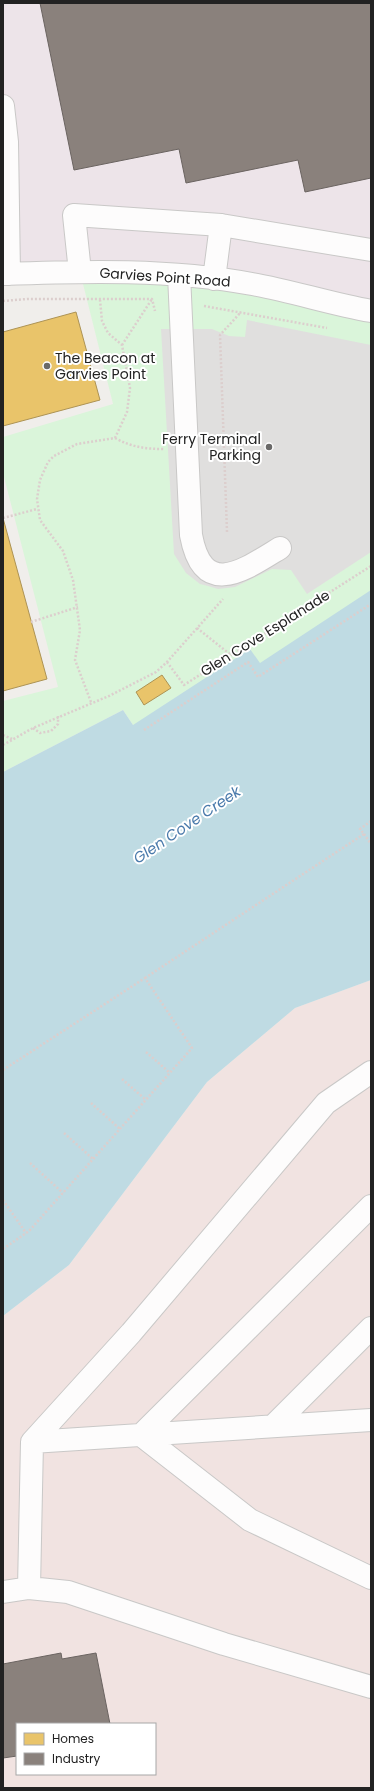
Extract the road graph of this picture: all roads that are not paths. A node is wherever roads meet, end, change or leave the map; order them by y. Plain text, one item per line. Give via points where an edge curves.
1 (3, 106) edge
2 (221, 225) junction
3 (371, 250) edge
4 (80, 272) junction
5 (6, 274) edge
6 (179, 275) junction
7 (214, 279) junction
8 (371, 311) edge
9 (280, 548) dead end
10 (371, 1072) edge
11 (371, 1206) edge
12 (371, 1328) edge
13 (371, 1420) edge
14 (274, 1426) junction
15 (141, 1435) junction
16 (32, 1442) junction
17 (371, 1578) edge
18 (28, 1588) junction
19 (3, 1592) edge
20 (371, 1687) edge

1 - 5 street via 7,142
2 - 3 street
2 - 4 street via 74,215
2 - 7 street
4 - 5 street, Garvies Point Road
4 - 6 street, Garvies Point Road
6 - 7 street, Garvies Point Road
6 - 9 street via 191,535 196,556 206,569 232,575
7 - 8 street, Garvies Point Road via 253,284 340,306
10 - 16 street via 326,1103 131,1333
11 - 15 street
12 - 14 street
13 - 14 street
14 - 15 street
15 - 16 street
15 - 17 street via 250,1520
16 - 18 street
18 - 19 street
18 - 20 street via 68,1592 224,1644

